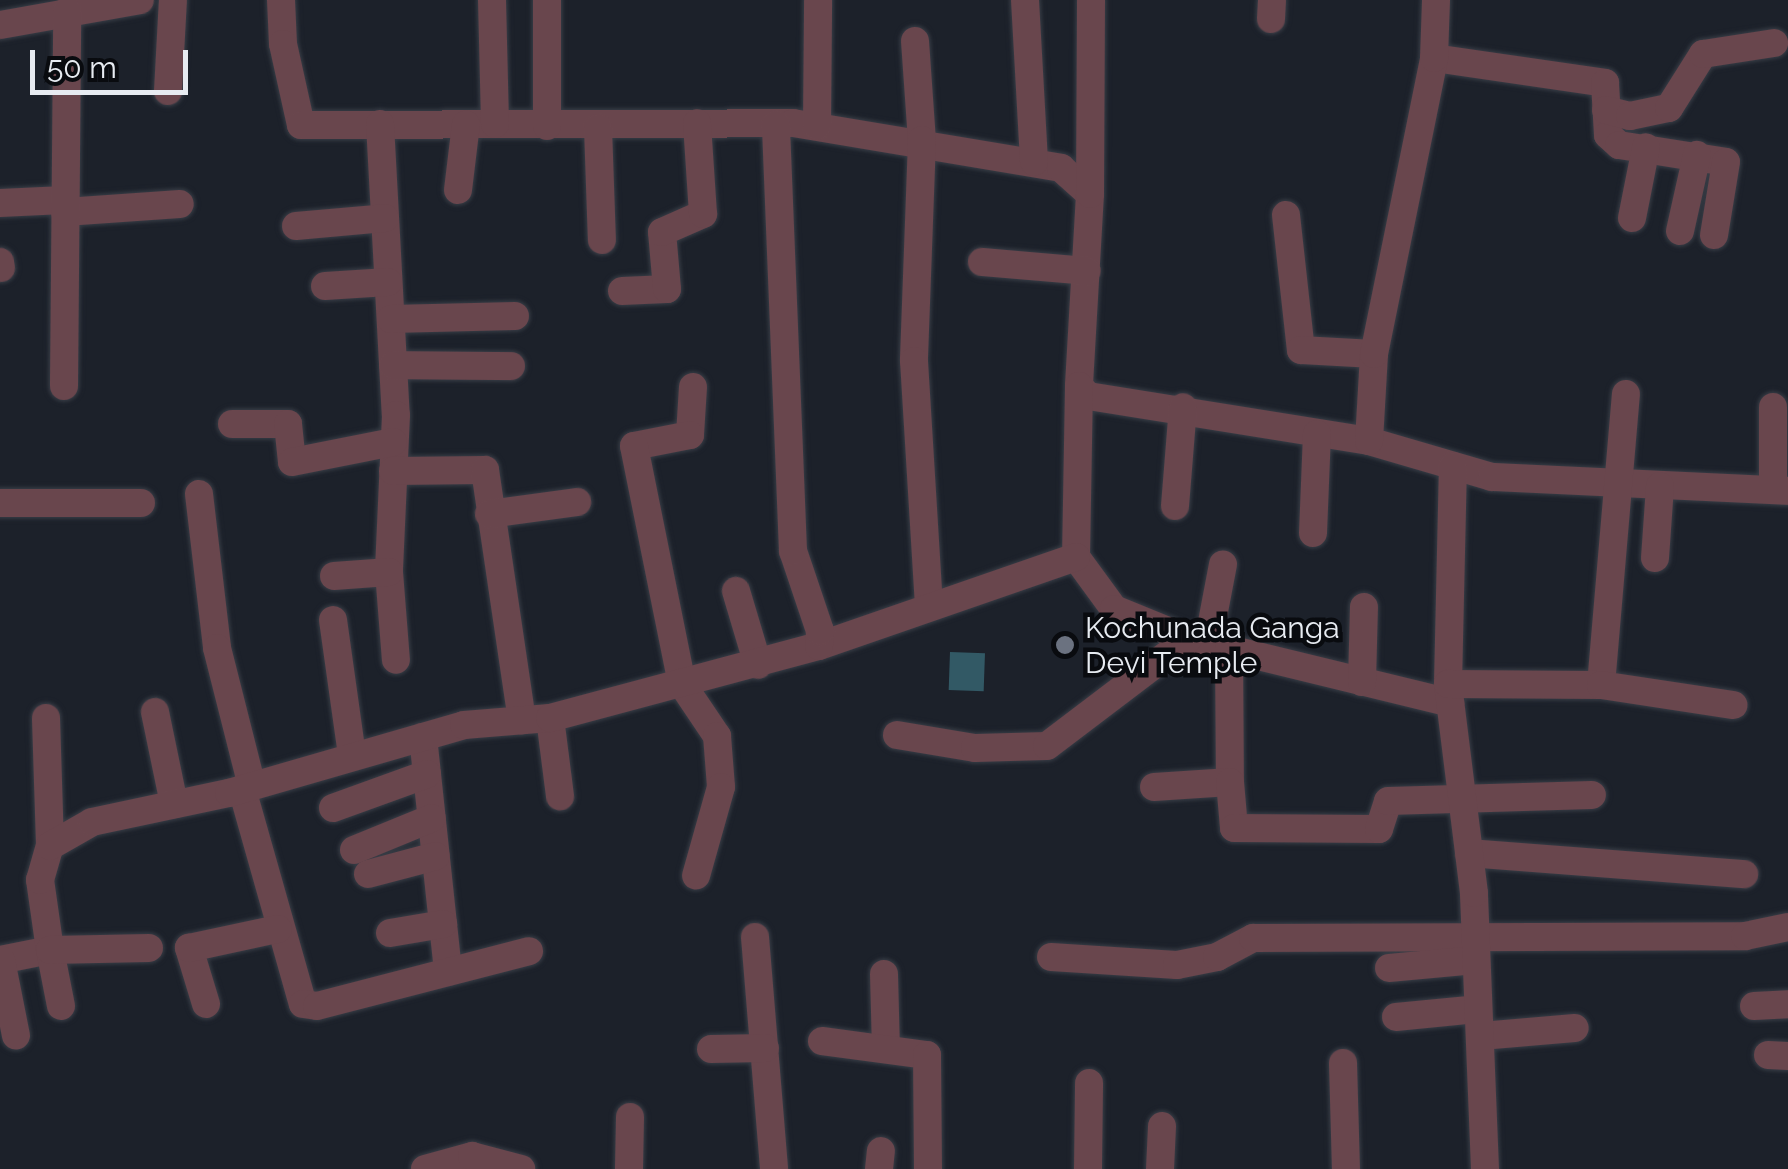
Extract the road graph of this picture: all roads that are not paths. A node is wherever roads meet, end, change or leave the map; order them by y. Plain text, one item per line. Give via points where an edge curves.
1 (140, 0) edge
2 (173, 0) edge
3 (281, 0) edge
4 (492, 0) edge
5 (548, 0) edge
6 (818, 0) edge
7 (1025, 0) edge
8 (1091, 0) edge
9 (1436, 0) edge
10 (67, 11) junction
11 (0, 26) edge
12 (916, 41) dead end
13 (1774, 43) dead end
14 (1434, 58) junction
15 (168, 91) dead end
16 (1606, 110) junction
17 (380, 124) junction
18 (466, 124) junction
19 (495, 124) junction
20 (698, 124) junction
21 (776, 124) junction
22 (547, 126) junction
23 (817, 126) junction
24 (598, 128) junction
25 (922, 140) junction
26 (1646, 146) junction
27 (1697, 155) junction
28 (1034, 162) junction
29 (458, 190) dead end
30 (1090, 194) junction
31 (0, 203) edge
32 (180, 204) dead end
33 (65, 206) junction
34 (1286, 215) dead end
35 (385, 218) junction
36 (1632, 218) dead end
37 (296, 226) dead end
38 (1680, 230) dead end
39 (1714, 235) dead end
40 (602, 240) dead end
41 (982, 262) dead end
42 (1088, 270) junction
43 (388, 282) junction
44 (325, 286) dead end
45 (622, 291) dead end
46 (514, 316) dead end
47 (391, 319) junction
48 (1374, 354) junction
49 (393, 365) junction
50 (511, 366) dead end
51 (64, 386) dead end
52 (1079, 386) junction
53 (693, 387) dead end
54 (1626, 394) dead end
55 (1773, 407) dead end
56 (1182, 408) junction
57 (232, 424) dead end
58 (1316, 434) junction
59 (394, 442) junction
60 (1369, 442) junction
61 (1453, 466) junction
62 (394, 471) junction
63 (1618, 484) junction
64 (1660, 486) junction
65 (1780, 490) edge
66 (200, 494) dead end
67 (577, 502) dead end
68 (0, 503) edge
69 (140, 504) dead end
70 (1175, 506) dead end
71 (489, 514) junction
72 (1314, 534) dead end
73 (1076, 557) junction
74 (1655, 558) dead end
75 (1222, 564) dead end
76 (389, 572) junction
77 (334, 576) dead end
78 (736, 591) dead end
79 (929, 606) junction
80 (1364, 608) dead end
81 (333, 620) dead end
82 (1208, 644) junction
83 (818, 646) junction
84 (396, 660) dead end
85 (758, 665) junction
86 (1362, 682) junction
87 (682, 684) junction
88 (1601, 685) junction
89 (1449, 693) junction
90 (1733, 705) dead end
91 (155, 712) dead end
92 (46, 718) dead end
93 (550, 718) junction
94 (522, 720) junction
95 (897, 735) dead end
96 (423, 736) junction
97 (352, 755) junction
98 (427, 774) junction
99 (1230, 782) junction
100 (247, 787) junction
101 (1154, 787) dead end
102 (1592, 795) dead end
103 (560, 796) dead end
104 (1461, 796) junction
105 (174, 804) junction
106 (333, 808) dead end
107 (432, 818) junction
108 (50, 846) junction
109 (1469, 853) junction
110 (436, 856) junction
111 (1744, 874) dead end
112 (696, 876) dead end
113 (443, 924) junction
114 (1788, 927) edge
115 (278, 929) junction
116 (390, 933) dead end
117 (755, 937) dead end
118 (149, 948) dead end
119 (1475, 948) junction
120 (50, 950) junction
121 (528, 951) dead end
122 (1051, 957) dead end
123 (0, 960) edge
124 (1389, 968) dead end
125 (448, 972) junction
126 (884, 974) dead end
127 (206, 1004) dead end
128 (1788, 1004) edge
129 (60, 1006) dead end
130 (1754, 1006) dead end
131 (1396, 1017) dead end
132 (1479, 1022) junction
133 (1575, 1028) dead end
134 (16, 1036) dead end
135 (822, 1040) dead end
136 (765, 1048) junction
137 (711, 1049) dead end
138 (886, 1049) junction
139 (1343, 1063) dead end
140 (1089, 1082) dead end
141 (630, 1117) dead end
142 (1162, 1126) dead end
143 (426, 1169) edge
144 (521, 1169) edge
145 (629, 1169) edge
146 (774, 1169) edge
147 (928, 1169) edge
148 (1088, 1169) edge
149 (1160, 1169) edge
150 (1346, 1169) edge
151 (1485, 1169) edge

1 - 10 street
2 - 15 street
3 - 17 street via 301,125
4 - 19 street
5 - 22 street
6 - 23 street
7 - 28 street
8 - 30 street
9 - 14 street
10 - 11 street
10 - 33 street
12 - 25 street
13 - 16 street via 1703,54 1669,108 1630,116
14 - 16 street via 1605,83
14 - 48 street
16 - 26 street via 1608,135 1618,145
17 - 18 street
17 - 35 street
18 - 19 street
18 - 29 street
19 - 22 street
20 - 21 street
20 - 24 street
20 - 45 street via 703,214 662,232 667,289
21 - 23 street
21 - 83 street via 792,551 820,631
22 - 24 street
23 - 25 street
24 - 40 street
25 - 28 street
25 - 79 street via 914,361
26 - 27 street
26 - 36 street
27 - 38 street
27 - 39 street via 1726,162
28 - 30 street via 1061,168
30 - 42 street
31 - 33 street
32 - 33 street
33 - 51 street
34 - 48 street via 1301,350
35 - 37 street
35 - 43 street
41 - 42 street
42 - 52 street
43 - 44 street
43 - 47 street
46 - 47 street
47 - 49 street
48 - 60 street
49 - 50 street
49 - 59 street
52 - 56 street via 1088,396
52 - 73 street
53 - 87 street via 690,435 634,446
54 - 63 street
55 - 65 street
56 - 58 street
56 - 70 street
57 - 59 street via 288,424 292,462
58 - 60 street
58 - 72 street
59 - 62 street
60 - 61 street
61 - 63 street via 1492,477
61 - 89 street
62 - 71 street via 485,470
62 - 76 street
63 - 64 street
63 - 88 street
64 - 65 street
64 - 74 street
66 - 100 street via 217,648
67 - 71 street
68 - 69 street
71 - 94 street
73 - 79 street
73 - 82 street via 1114,609
75 - 82 street
76 - 77 street
76 - 84 street
78 - 85 street
79 - 83 street
80 - 86 street
81 - 97 street
82 - 86 street
82 - 95 street via 1047,746 975,748
82 - 99 street
83 - 85 street
85 - 87 street
86 - 89 street
87 - 93 street
87 - 112 street via 717,736 722,787
88 - 89 street
88 - 90 street
89 - 104 street
91 - 105 street
92 - 108 street
93 - 94 street
93 - 103 street
94 - 96 street
96 - 97 street
96 - 98 street
97 - 100 street
98 - 106 street
98 - 107 street
99 - 101 street
99 - 104 street via 1234,828 1379,830 1388,801
100 - 105 street
100 - 115 street
102 - 104 street
104 - 109 street
105 - 108 street via 92,822
107 - 110 street
107 - 110 street via 361,862
108 - 120 street via 40,880
109 - 111 street
109 - 119 street
110 - 113 street
113 - 116 street
113 - 125 street
114 - 119 street via 1745,936
115 - 125 street via 302,1004 317,1006
115 - 127 street via 189,948
117 - 136 street
118 - 120 street
119 - 122 street via 1253,938 1217,957 1177,964
119 - 124 street
119 - 132 street
120 - 123 street
120 - 129 street
121 - 125 street
123 - 134 street
126 - 138 street
128 - 130 street
131 - 132 street
132 - 133 street
132 - 151 street
135 - 138 street
136 - 137 street
136 - 146 street
138 - 147 street via 926,1055
139 - 150 street
140 - 148 street
141 - 145 street
142 - 149 street
143 - 144 street via 472,1156

